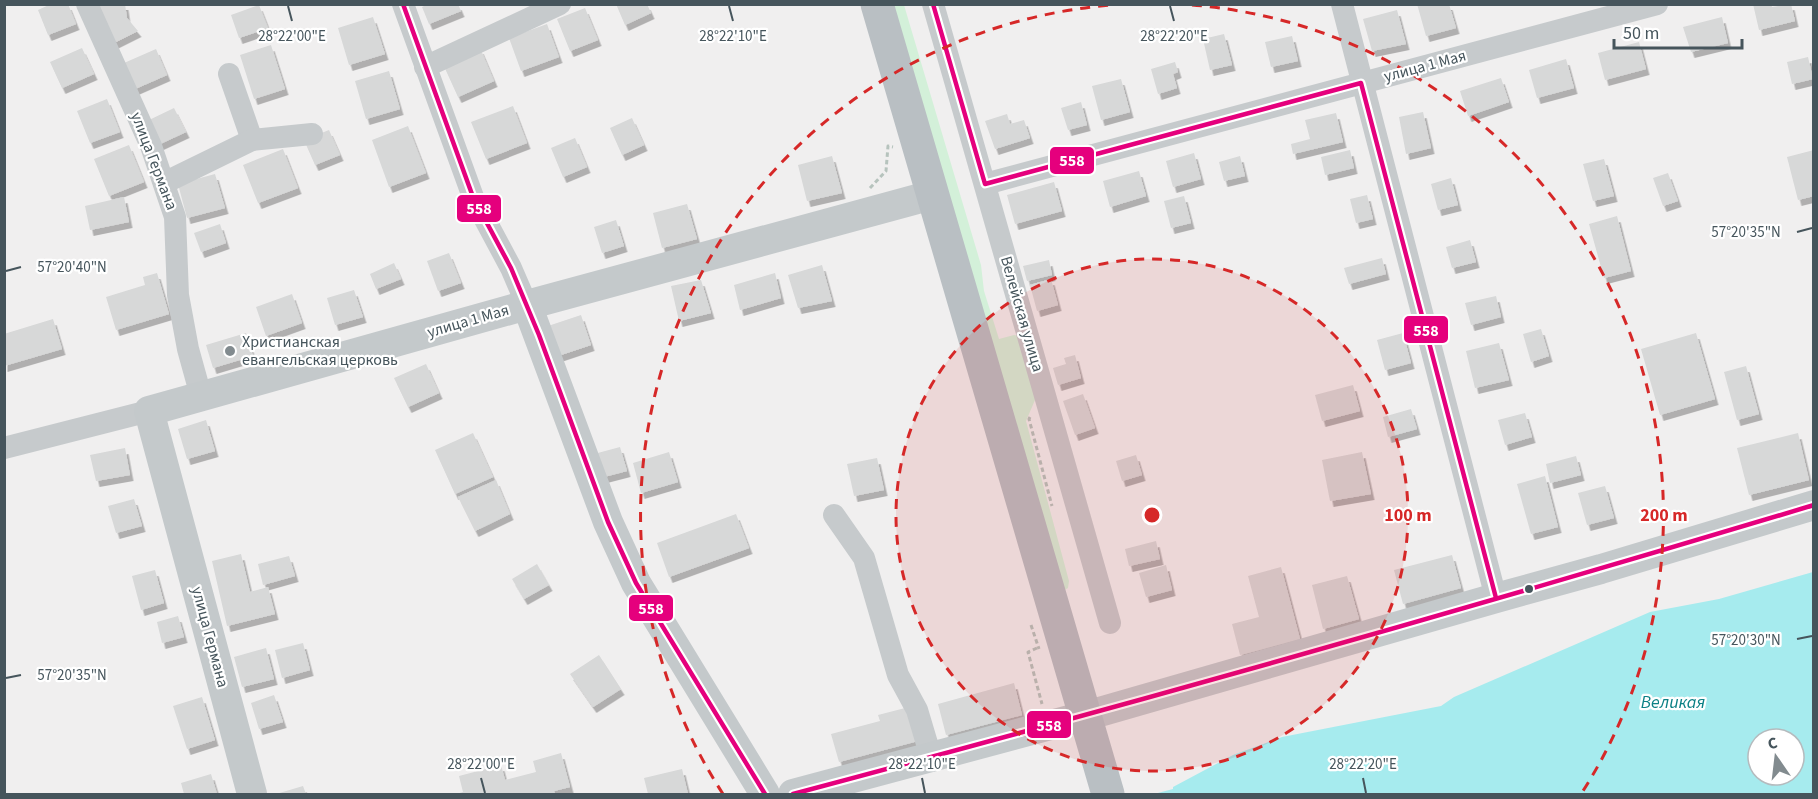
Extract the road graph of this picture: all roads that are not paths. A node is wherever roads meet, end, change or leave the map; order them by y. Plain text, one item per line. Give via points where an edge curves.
1 (87, 4) edge
2 (402, 4) edge
3 (560, 4) edge
4 (877, 4) edge
5 (933, 4) edge
6 (1342, 4) edge
7 (1657, 4) edge
8 (426, 67) junction
9 (229, 74) dead end
10 (1362, 83) junction
11 (312, 134) dead end
12 (252, 140) junction
13 (164, 183) junction
14 (984, 183) junction
15 (932, 195) junction
16 (527, 305) junction
17 (201, 396) junction
18 (149, 411) junction
19 (4, 448) edge
20 (1814, 505) edge
21 (834, 516) dead end
22 (1496, 598) junction
23 (1110, 623) dead end
24 (931, 757) junction
25 (252, 795) edge
26 (765, 795) edge
27 (793, 795) edge
28 (1108, 795) edge

1 - 13 street, улица Германа
2 - 8 street
3 - 8 street
4 - 15 highway
5 - 14 street, Велейская улица
6 - 10 street
7 - 10 street, улица 1 Мая
8 - 16 street via 473,197 512,268
9 - 12 street
10 - 14 street, улица 1 Мая
10 - 22 street
11 - 12 street
12 - 13 street
13 - 17 street, улица Германа via 175,217 178,295
14 - 23 street, Велейская улица
15 - 16 main road, улица 1 Мая
15 - 28 highway
16 - 17 main road, улица 1 Мая
16 - 26 main road via 608,522 636,583
17 - 18 main road, улица 1 Мая
18 - 19 street, улица 1 Мая
18 - 25 main road, улица Германа
20 - 22 main road
21 - 24 street via 864,558 898,675 918,710
22 - 24 main road
24 - 27 main road

